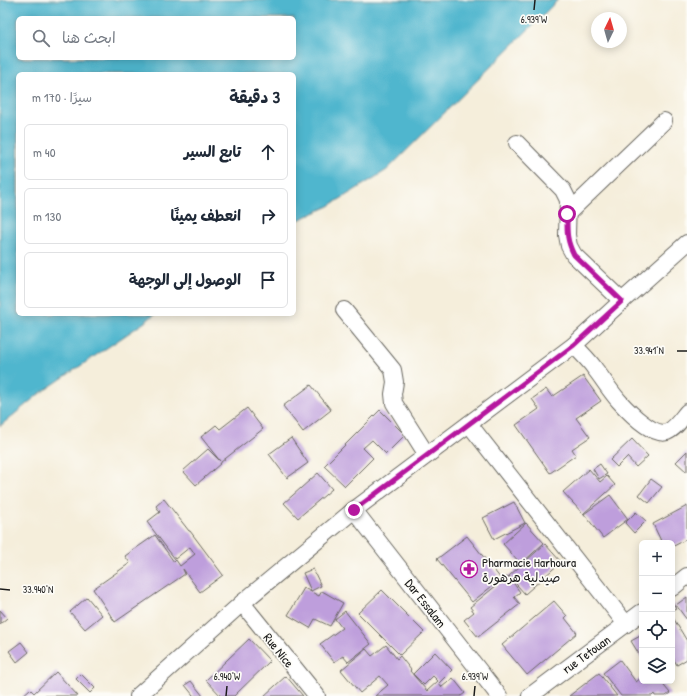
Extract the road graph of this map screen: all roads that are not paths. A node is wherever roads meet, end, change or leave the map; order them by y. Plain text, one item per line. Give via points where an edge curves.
1 (664, 121) dead end
2 (517, 143) dead end
3 (567, 214) junction
4 (687, 243) edge
5 (622, 301) junction
6 (344, 310) dead end
7 (574, 345) junction
8 (687, 412) edge
9 (469, 424) junction
10 (427, 455) junction
11 (354, 510) junction
12 (687, 576) edge
13 (675, 586) edge
14 (242, 603) junction
15 (639, 614) edge
16 (626, 624) junction
17 (138, 696) edge
18 (316, 696) edge
19 (499, 696) edge
20 (530, 696) edge

1 - 3 street
2 - 3 street via 563,190 568,200
3 - 5 street via 567,235 574,255
4 - 5 street
5 - 7 street
6 - 10 street via 393,370 394,403
7 - 8 street via 619,401 650,429 667,432
7 - 9 street
9 - 10 street
9 - 16 street
10 - 11 street
11 - 14 street
11 - 19 street, Dar Essalam
12 - 13 street
14 - 17 street
14 - 18 street, Rue Nice
15 - 16 street, rue Tetouan
16 - 20 street, rue Tetouan

